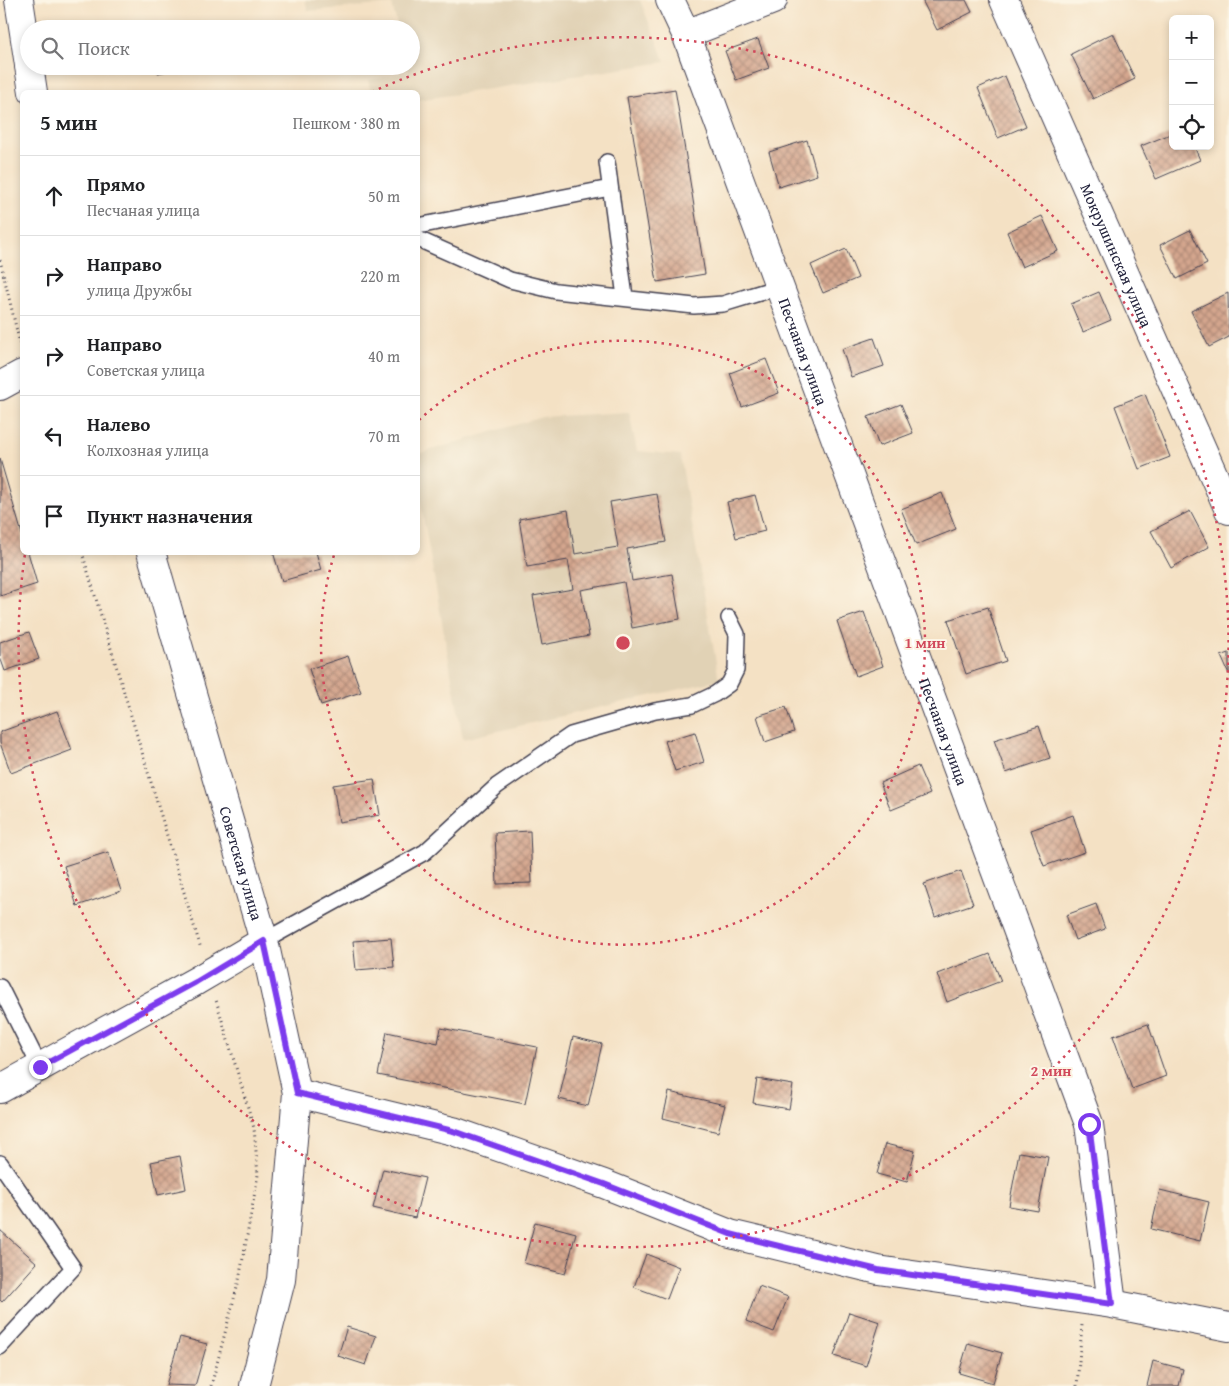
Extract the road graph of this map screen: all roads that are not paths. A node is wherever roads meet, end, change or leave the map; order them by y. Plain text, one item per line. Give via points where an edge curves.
1 (19, 0) edge
2 (670, 0) edge
3 (773, 0) edge
4 (1004, 0) edge
5 (22, 20) edge
6 (686, 34) junction
7 (30, 75) edge
8 (33, 90) edge
9 (607, 162) dead end
10 (610, 188) junction
11 (420, 226) edge
12 (420, 240) edge
13 (779, 287) junction
14 (625, 297) junction
15 (20, 375) edge
16 (0, 386) edge
17 (1229, 510) edge
18 (152, 555) edge
19 (729, 618) dead end
20 (264, 941) junction
21 (0, 987) edge
22 (40, 1067) junction
23 (0, 1088) edge
24 (297, 1093) junction
25 (0, 1163) edge
26 (1112, 1304) junction
27 (1229, 1327) edge
28 (0, 1346) edge
29 (254, 1386) edge

1 - 5 street
2 - 6 street, Песчаная улица
3 - 6 street
4 - 17 street, Мокрушинская улица
6 - 13 street, Песчаная улица
7 - 8 street
9 - 10 lane
10 - 11 lane
10 - 14 lane
12 - 14 lane via 510,280 556,291
13 - 14 lane via 723,304 694,306
13 - 26 street, Песчаная улица via 1089,1124
15 - 16 street
18 - 20 street, Советская улица
19 - 20 lane via 736,634 736,670 729,684 715,694 692,705 655,711 571,736 497,786 425,852
20 - 22 street
20 - 24 street, Советская улица
21 - 22 lane
22 - 23 street
24 - 26 street via 453,1131 604,1184 730,1234 878,1270
24 - 29 street, Советская улица via 281,1280
25 - 28 lane via 73,1268
26 - 27 street

